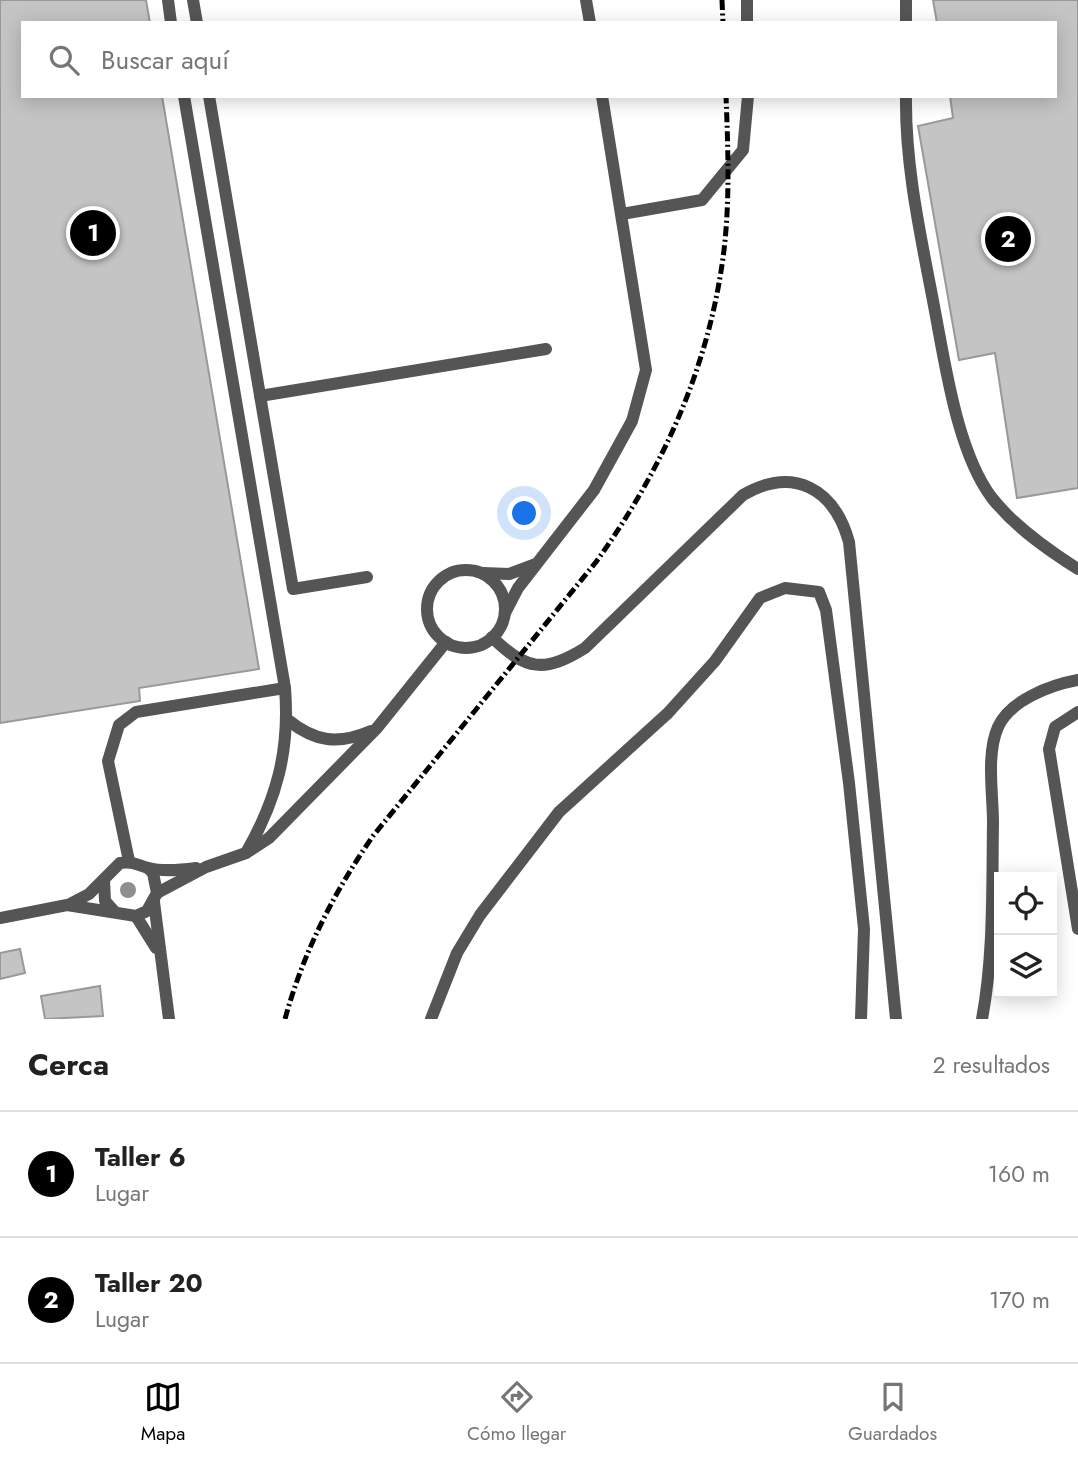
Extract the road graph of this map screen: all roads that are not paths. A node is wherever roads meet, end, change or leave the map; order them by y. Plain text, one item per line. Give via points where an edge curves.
1 (168, 0) edge
2 (193, 0) edge
3 (586, 0) edge
4 (747, 0) edge
5 (906, 0) edge
6 (172, 21) edge
7 (197, 21) edge
8 (590, 21) edge
9 (747, 21) edge
10 (906, 21) edge
11 (184, 98) edge
12 (209, 98) edge
13 (602, 98) edge
14 (748, 98) edge
15 (906, 98) edge
16 (622, 214) junction
17 (546, 349) dead end
18 (261, 396) junction
19 (537, 564) junction
20 (1078, 569) edge
21 (480, 572) junction
22 (367, 577) dead end
23 (505, 613) junction
24 (492, 637) junction
25 (446, 642) junction
26 (1078, 680) edge
27 (285, 688) junction
28 (1078, 712) edge
29 (288, 720) junction
30 (377, 728) junction
31 (246, 853) junction
32 (129, 861) junction
33 (206, 867) junction
34 (148, 868) junction
35 (104, 880) junction
36 (155, 898) junction
37 (67, 905) junction
38 (114, 911) junction
39 (136, 916) junction
40 (0, 918) edge
41 (1078, 929) edge
42 (158, 951) junction
43 (169, 1019) edge
44 (431, 1019) edge
45 (861, 1019) edge
46 (897, 1019) edge
47 (982, 1019) edge

1 - 6 lane
2 - 7 lane
3 - 8 lane
4 - 9 lane
5 - 10 lane
11 - 27 lane
12 - 18 lane
13 - 16 lane
14 - 16 lane via 743,150 702,200
15 - 20 lane via 919,225 965,444 992,498 1043,547
16 - 19 lane via 646,370 642,393 594,490
17 - 18 lane
18 - 22 lane via 293,589
19 - 21 lane via 509,573
19 - 23 lane
21 - 23 lane via 499,589
21 - 25 lane via 455,571 434,586 428,597 429,623
23 - 24 lane
24 - 25 lane via 470,648
24 - 46 lane via 518,659 540,667 559,664 584,648 743,495 763,484 793,480 828,501 843,521 849,542
25 - 30 lane
26 - 47 lane via 1057,684 1013,708 998,727 993,750 992,878
27 - 29 lane
27 - 32 lane via 135,712 119,725 108,761
28 - 41 lane via 1055,727 1049,749
29 - 30 lane via 315,739 330,741
29 - 31 lane via 274,797
30 - 31 lane via 288,821
31 - 33 lane
32 - 34 lane
32 - 35 lane via 109,871
33 - 34 lane
33 - 36 lane
34 - 36 lane via 156,883
35 - 37 lane
35 - 38 lane via 105,901
36 - 39 lane via 147,911
36 - 42 lane
37 - 38 lane
37 - 40 lane
38 - 39 lane
39 - 42 lane
42 - 43 lane
44 - 45 lane via 457,953 480,915 559,812 668,713 715,661 760,598 785,588 819,592 826,610 864,929

